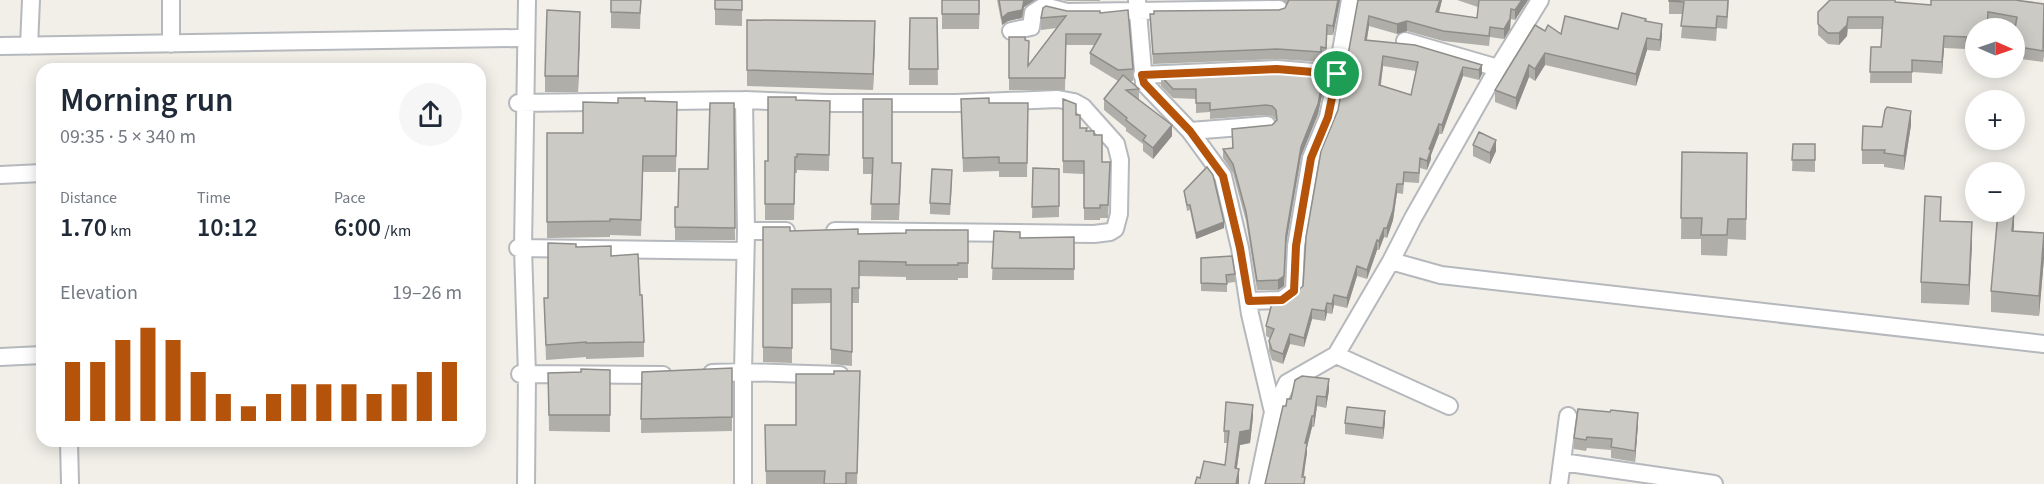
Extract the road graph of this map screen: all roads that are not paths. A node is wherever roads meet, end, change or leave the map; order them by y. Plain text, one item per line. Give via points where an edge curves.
1 (31, 0) edge
2 (171, 0) edge
3 (519, 0) edge
4 (527, 0) edge
5 (1350, 0) edge
6 (1540, 0) edge
7 (1137, 5) edge
8 (1279, 9) edge
9 (1011, 32) dead end
10 (519, 38) junction
11 (1405, 41) edge
12 (171, 44) junction
13 (0, 46) edge
14 (29, 46) junction
15 (1498, 68) junction
16 (1337, 74) junction
17 (1142, 75) junction
18 (744, 100) junction
19 (522, 103) junction
20 (1267, 125) edge
21 (1190, 131) junction
22 (36, 173) edge
23 (0, 175) edge
24 (746, 231) junction
25 (521, 248) junction
26 (746, 251) junction
27 (1391, 261) junction
28 (1249, 301) junction
29 (2044, 344) edge
30 (36, 355) edge
31 (1336, 355) junction
32 (0, 357) edge
33 (743, 372) junction
34 (699, 374) edge
35 (523, 375) junction
36 (677, 375) edge
37 (846, 375) edge
38 (1449, 406) dead end
39 (1273, 412) junction
40 (1568, 416) dead end
41 (69, 447) edge
42 (1562, 462) junction
43 (70, 484) edge
44 (519, 484) edge
45 (526, 484) edge
46 (743, 484) edge
47 (1258, 484) edge
48 (1559, 484) edge
49 (1714, 484) edge

1 - 14 street
2 - 12 street
3 - 10 street
4 - 19 street
5 - 16 street
6 - 15 street
7 - 8 street
7 - 9 street via 1067,12 1044,6 1033,13 1031,27
7 - 17 street
10 - 12 street
10 - 19 street
11 - 15 street
12 - 14 street
13 - 14 street
15 - 27 street
16 - 17 street via 1277,69
16 - 28 street via 1328,117 1311,158 1296,246 1294,291 1282,300
17 - 21 street via 1144,83
18 - 19 street
18 - 24 street
18 - 24 street via 956,103 1058,99 1083,107 1112,137 1119,152 1119,214 1115,229 1110,232
19 - 25 street
20 - 21 street
21 - 28 street via 1223,176
22 - 23 street
24 - 26 street
25 - 26 street
25 - 35 street
26 - 33 street
27 - 29 street via 1441,275
27 - 31 street
28 - 39 street
30 - 32 street
31 - 38 street
31 - 39 street via 1287,383
33 - 34 street
33 - 37 street
33 - 46 street
35 - 36 street
35 - 44 street
35 - 45 street
39 - 47 street
40 - 42 street
41 - 43 street
42 - 48 street
42 - 49 street

